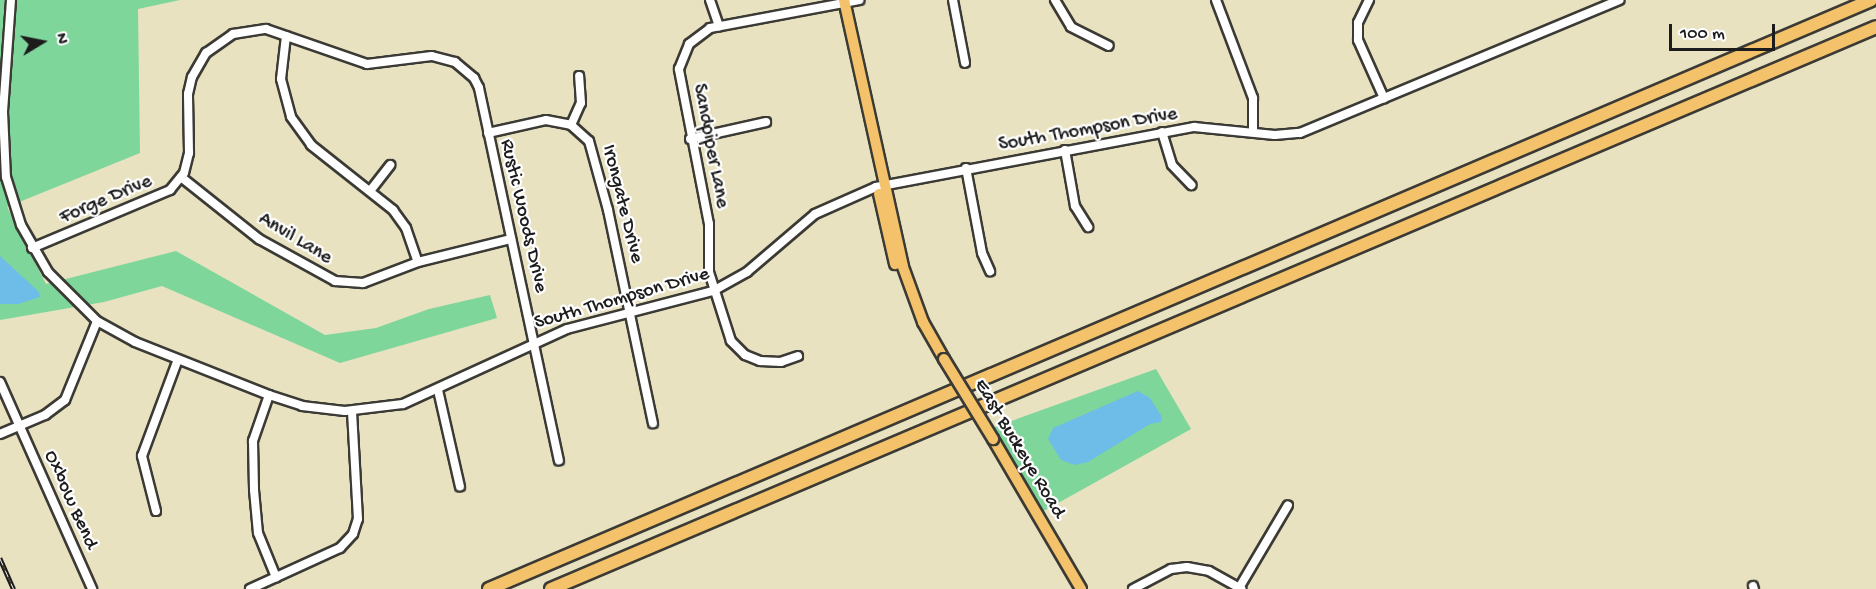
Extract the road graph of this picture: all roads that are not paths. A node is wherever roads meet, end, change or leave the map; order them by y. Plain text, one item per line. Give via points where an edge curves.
1 (11, 0) edge
2 (710, 0) edge
3 (860, 0) edge
4 (953, 0) edge
5 (1055, 0) edge
6 (1216, 0) edge
7 (1369, 0) edge
8 (1619, 0) edge
9 (1871, 0) edge
10 (844, 1) edge
11 (719, 26) junction
12 (1876, 27) edge
13 (286, 36) junction
14 (1109, 46) dead end
15 (965, 63) dead end
16 (579, 76) dead end
17 (1384, 98) junction
18 (766, 122) dead end
19 (571, 125) junction
20 (1162, 132) junction
21 (1253, 132) junction
22 (488, 133) junction
23 (690, 139) junction
24 (1065, 150) junction
25 (390, 165) dead end
26 (966, 168) junction
27 (181, 177) junction
28 (881, 185) junction
29 (1191, 185) dead end
30 (370, 191) junction
31 (1088, 227) dead end
32 (511, 239) junction
33 (33, 248) junction
34 (418, 261) junction
35 (990, 271) dead end
36 (713, 291) junction
37 (630, 312) junction
38 (97, 321) junction
39 (534, 342) junction
40 (798, 356) dead end
41 (178, 359) junction
42 (0, 382) edge
43 (438, 390) junction
44 (269, 395) junction
45 (352, 411) junction
46 (653, 423) dead end
47 (19, 425) junction
48 (0, 434) edge
49 (558, 461) dead end
50 (460, 487) dead end
51 (1288, 505) dead end
52 (156, 511) dead end
53 (276, 578) junction
54 (1240, 588) edge
55 (92, 589) edge
56 (250, 589) edge
57 (489, 589) edge
58 (551, 589) edge
59 (1081, 589) edge
60 (1133, 589) edge

1 - 33 street, South Thompson Drive via 2,149 9,189
2 - 11 street
3 - 10 street, Sandpiper Lane
4 - 15 street
5 - 14 street via 1071,27
6 - 21 street via 1253,98
7 - 17 street via 1358,23 1358,40
8 - 17 street, South Thompson Drive
9 - 57 highway
10 - 11 street, Sandpiper Lane
10 - 28 main road, East Buckeye Road
11 - 23 street, Sandpiper Lane via 694,38 681,60 680,86
12 - 58 highway
13 - 22 street, Forge Drive via 367,64 432,56 454,62 474,78 479,88
13 - 27 street, Forge Drive via 266,29 239,32 206,53 190,84 189,153
13 - 30 street via 281,79 291,117 311,145
16 - 19 street via 581,103
17 - 21 street, South Thompson Drive via 1300,133
18 - 23 street
19 - 22 street via 546,120
19 - 37 street, Irongate Drive via 594,150
20 - 21 street, South Thompson Drive via 1209,126
20 - 24 street, South Thompson Drive
20 - 29 street via 1172,165
22 - 32 street, Rustic Woods Drive
23 - 36 street, Sandpiper Lane via 709,224
24 - 26 street, South Thompson Drive
24 - 31 street via 1075,206
25 - 30 street
26 - 28 street, South Thompson Drive
26 - 35 street via 982,253
27 - 33 street, Forge Drive via 157,199
27 - 34 street, Anvil Lane via 259,239 335,281 363,283
28 - 36 street, South Thompson Drive via 815,214 747,272
28 - 59 main road, East Buckeye Road, bridge via 901,281 914,313
30 - 34 street via 400,219
32 - 34 street, Anvil Lane
32 - 39 street, Rustic Woods Drive
33 - 38 street, South Thompson Drive via 58,284
36 - 37 street, South Thompson Drive
36 - 40 street, Sandpiper Lane via 739,350 766,362
37 - 39 street, South Thompson Drive
37 - 46 street, Irongate Drive
38 - 41 street, South Thompson Drive
38 - 47 street via 66,400 45,415
39 - 43 street, South Thompson Drive
39 - 49 street, Rustic Woods Drive
41 - 44 street, South Thompson Drive
41 - 52 street via 142,456
42 - 47 street, Oxbow Bend
43 - 45 street, South Thompson Drive via 390,407
43 - 50 street
44 - 45 street, South Thompson Drive via 302,406
44 - 53 street via 253,441 254,490 258,533
45 - 53 street via 357,525 340,548
47 - 48 street
47 - 55 street, Oxbow Bend
51 - 54 street
53 - 56 street
54 - 60 street via 1209,571 1187,567 1171,569

